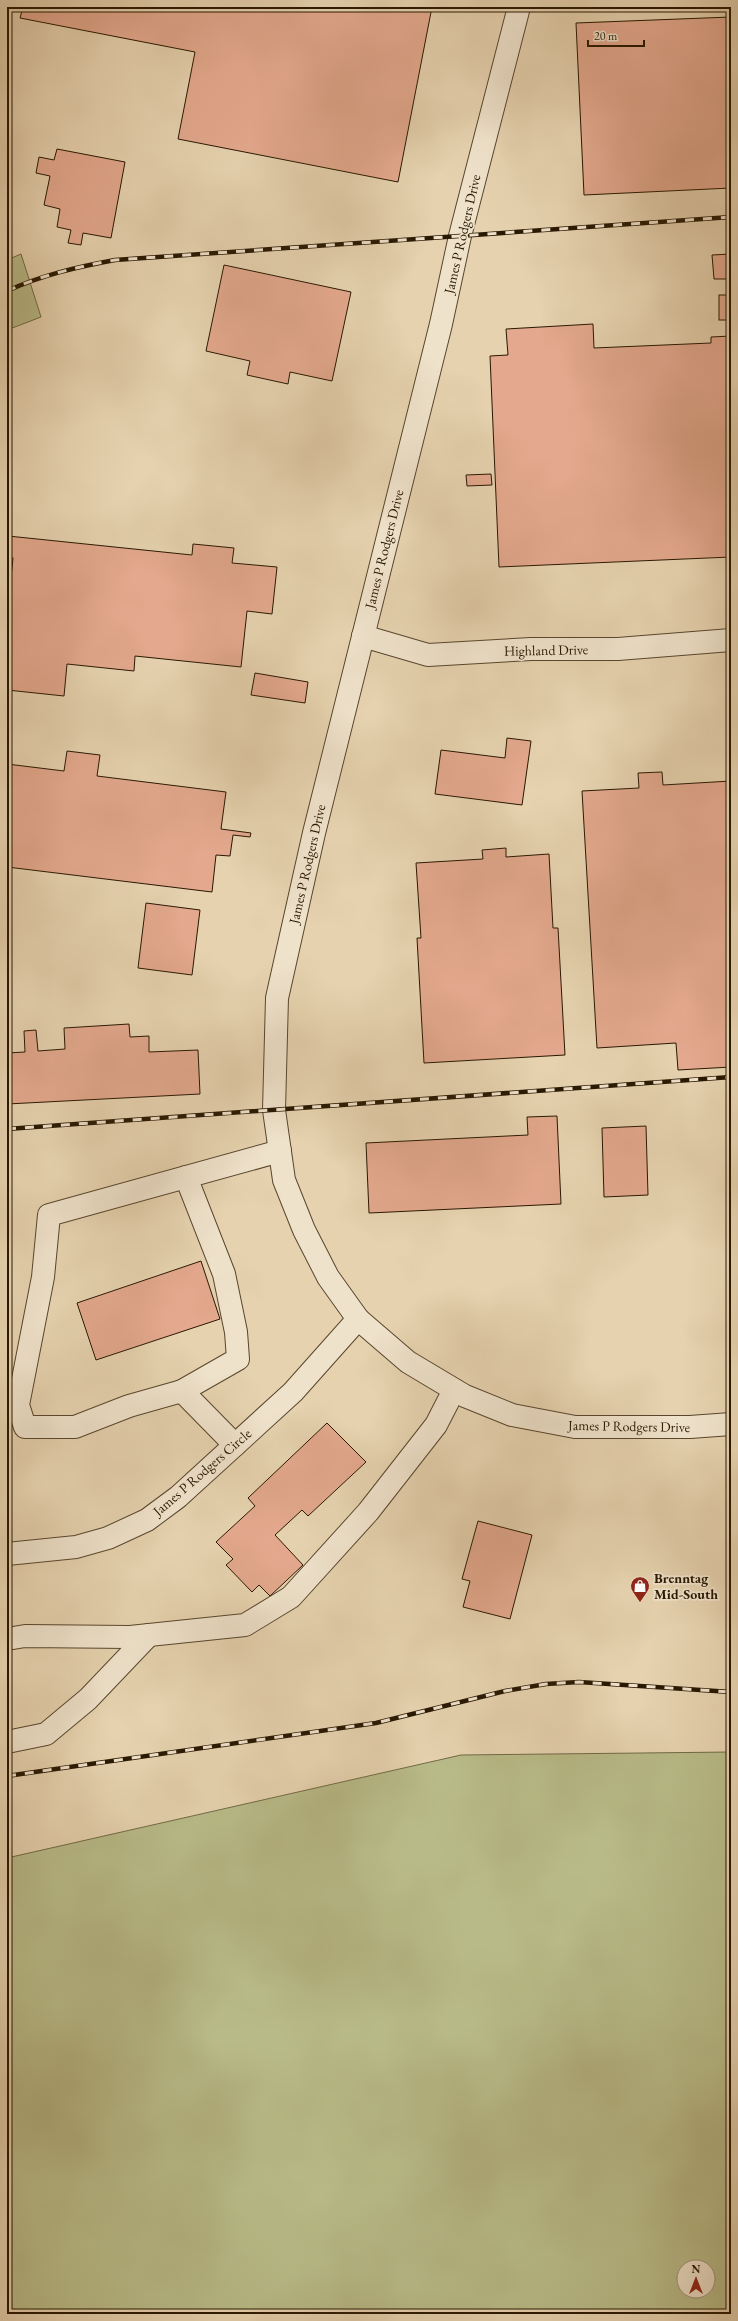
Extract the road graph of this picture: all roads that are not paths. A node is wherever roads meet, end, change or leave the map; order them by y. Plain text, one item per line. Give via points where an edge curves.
1 (519, 7) edge
2 (363, 636) junction
3 (731, 640) edge
4 (280, 1151) junction
5 (186, 1177) junction
6 (358, 1319) junction
7 (454, 1390) junction
8 (182, 1391) junction
9 (731, 1424) edge
10 (235, 1445) junction
11 (7, 1554) edge
12 (149, 1635) junction
13 (7, 1639) edge
14 (7, 1742) edge

1 - 2 street, James P Rodgers Drive via 460,236 441,324
2 - 3 street, Highland Drive via 428,655 530,649 618,649
2 - 4 street, James P Rodgers Drive via 276,998 274,1110
4 - 5 street
4 - 6 street, James P Rodgers Drive via 284,1180 304,1230 328,1277
5 - 8 street via 224,1274 236,1332 238,1360
5 - 8 street via 49,1215 43,1277 18,1404 25,1427 75,1427 129,1406
6 - 7 street, James P Rodgers Drive via 408,1362
6 - 10 street, James P Rodgers Circle via 293,1392
7 - 9 street, James P Rodgers Drive via 512,1415 574,1427 690,1427
7 - 12 street via 436,1425 373,1506 291,1597 245,1624
8 - 10 street
10 - 11 street, James P Rodgers Circle via 178,1497 147,1520 108,1538 76,1547
12 - 13 street via 26,1636
12 - 14 street via 88,1699 46,1734

